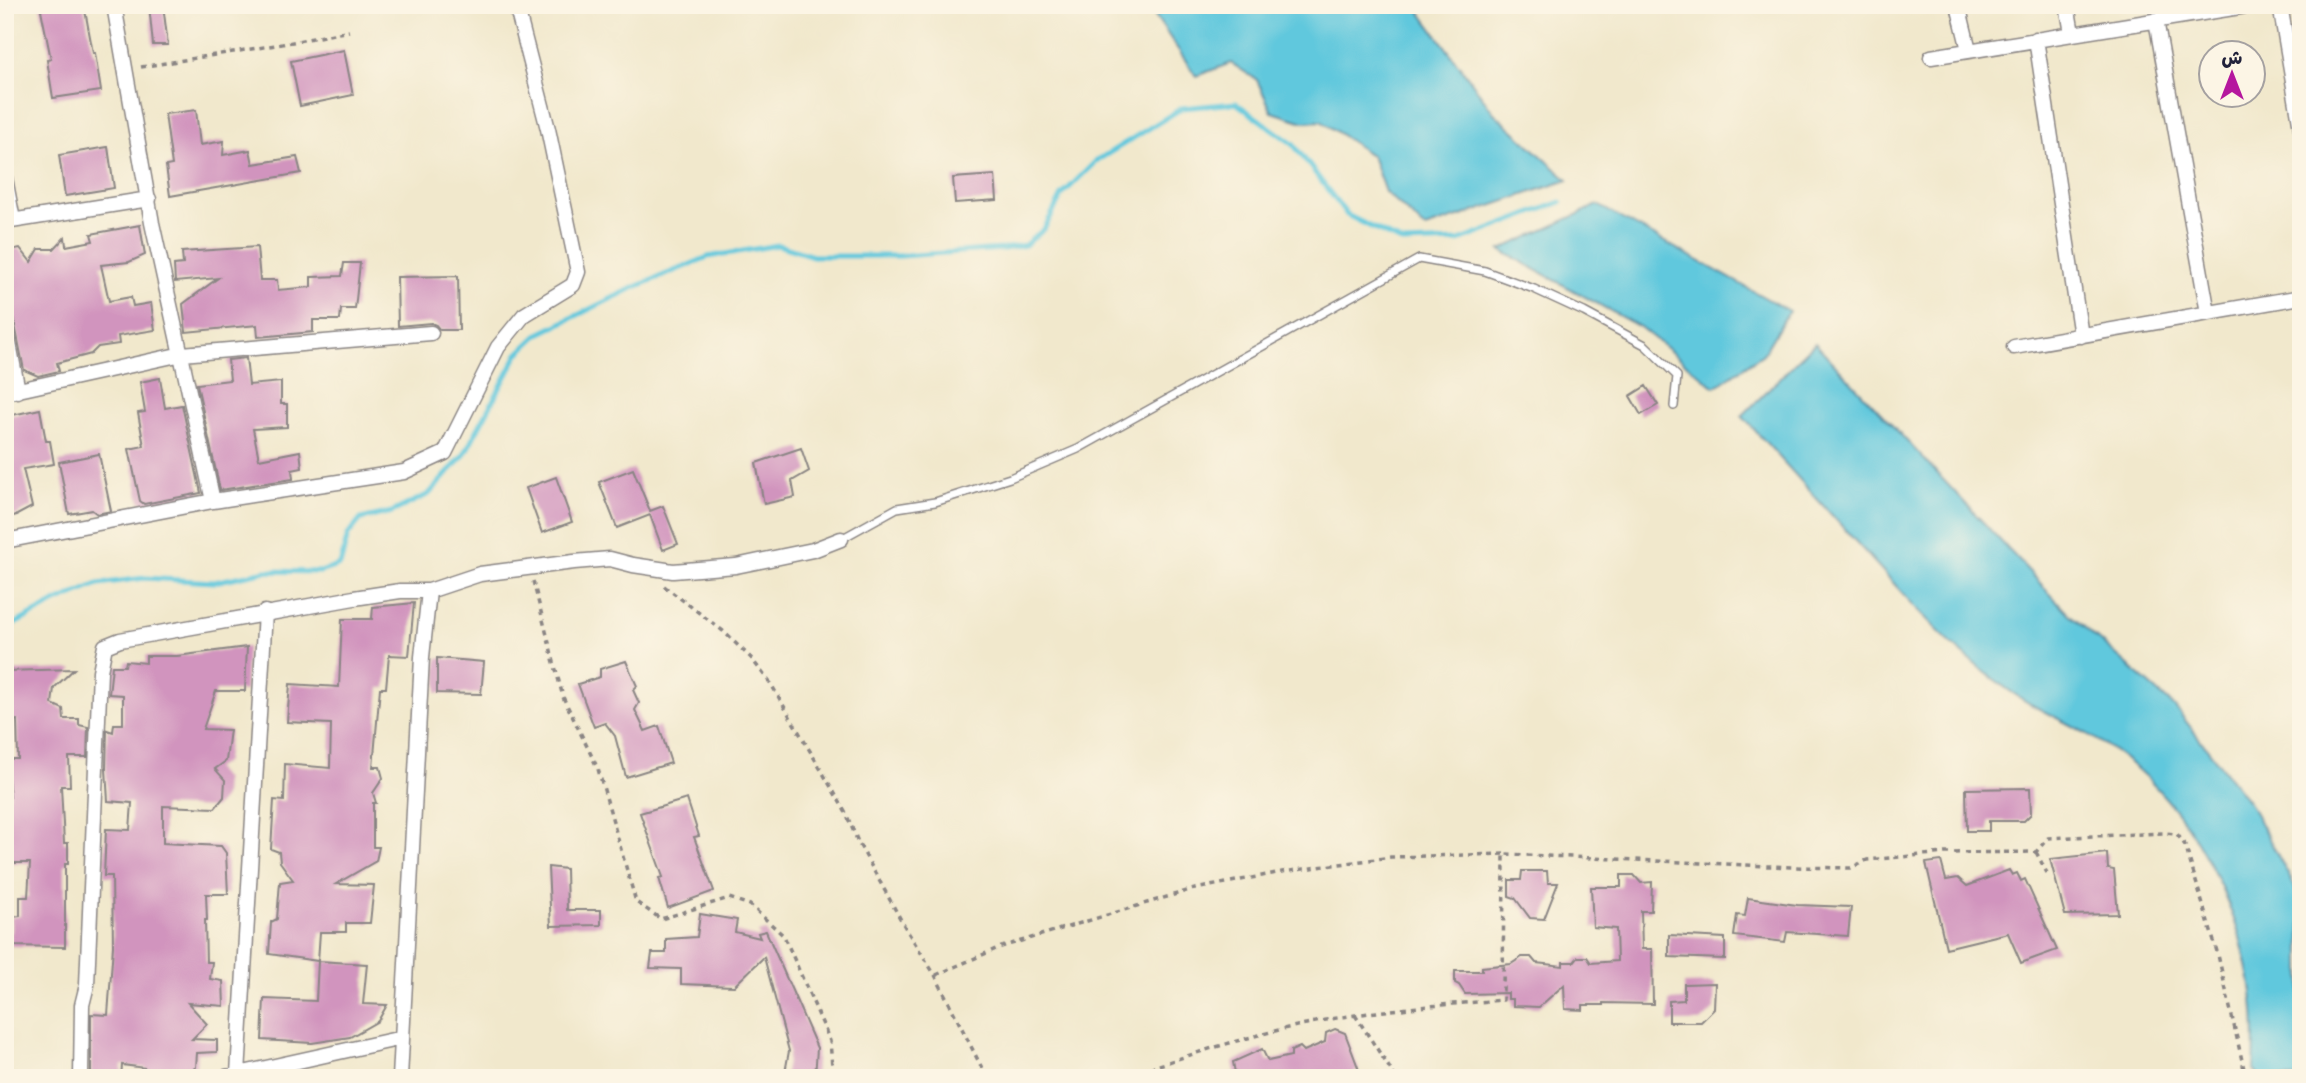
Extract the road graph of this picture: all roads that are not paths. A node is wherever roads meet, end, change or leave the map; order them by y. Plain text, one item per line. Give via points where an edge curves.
1 (114, 5) edge
2 (516, 5) edge
3 (1958, 5) edge
4 (2067, 5) edge
5 (2252, 5) edge
6 (2280, 5) edge
7 (2185, 10) edge
8 (2157, 20) junction
9 (2072, 33) junction
10 (2036, 38) junction
11 (1969, 50) junction
12 (1931, 57) dead end
13 (2301, 128) edge
14 (5, 178) edge
15 (149, 199) junction
16 (9, 221) edge
17 (2301, 297) edge
18 (2208, 313) junction
19 (5, 322) edge
20 (431, 333) dead end
21 (2081, 336) junction
22 (2014, 347) dead end
23 (182, 354) junction
24 (12, 392) edge
25 (1674, 405) dead end
26 (213, 501) junction
27 (841, 539) joint
28 (5, 541) edge
29 (429, 591) junction
30 (265, 612) junction
31 (402, 1038) junction
32 (238, 1074) junction
33 (81, 1078) edge
34 (222, 1078) edge
35 (400, 1078) edge

1 - 15 street
2 - 26 street via 578,272 573,285 524,315 498,347 445,453 404,472
3 - 11 street
4 - 9 street
5 - 7 street
6 - 13 street
7 - 8 street
8 - 9 street
8 - 18 street
9 - 10 street
10 - 11 street
10 - 21 street
11 - 12 street
14 - 16 street
15 - 16 street
15 - 23 street
17 - 18 street
18 - 21 street
19 - 24 street
20 - 23 street
21 - 22 street
23 - 24 street
23 - 26 street
25 - 27 lane via 1677,376 1645,345 1534,289 1485,271 1419,259 1078,449 1010,478 935,502 897,508
26 - 28 street
27 - 29 street via 813,550 736,566 673,570 610,559 480,574
29 - 30 street via 400,591
29 - 31 street
30 - 32 street
30 - 33 street via 105,646 100,671
31 - 32 street
31 - 35 street
32 - 34 street

